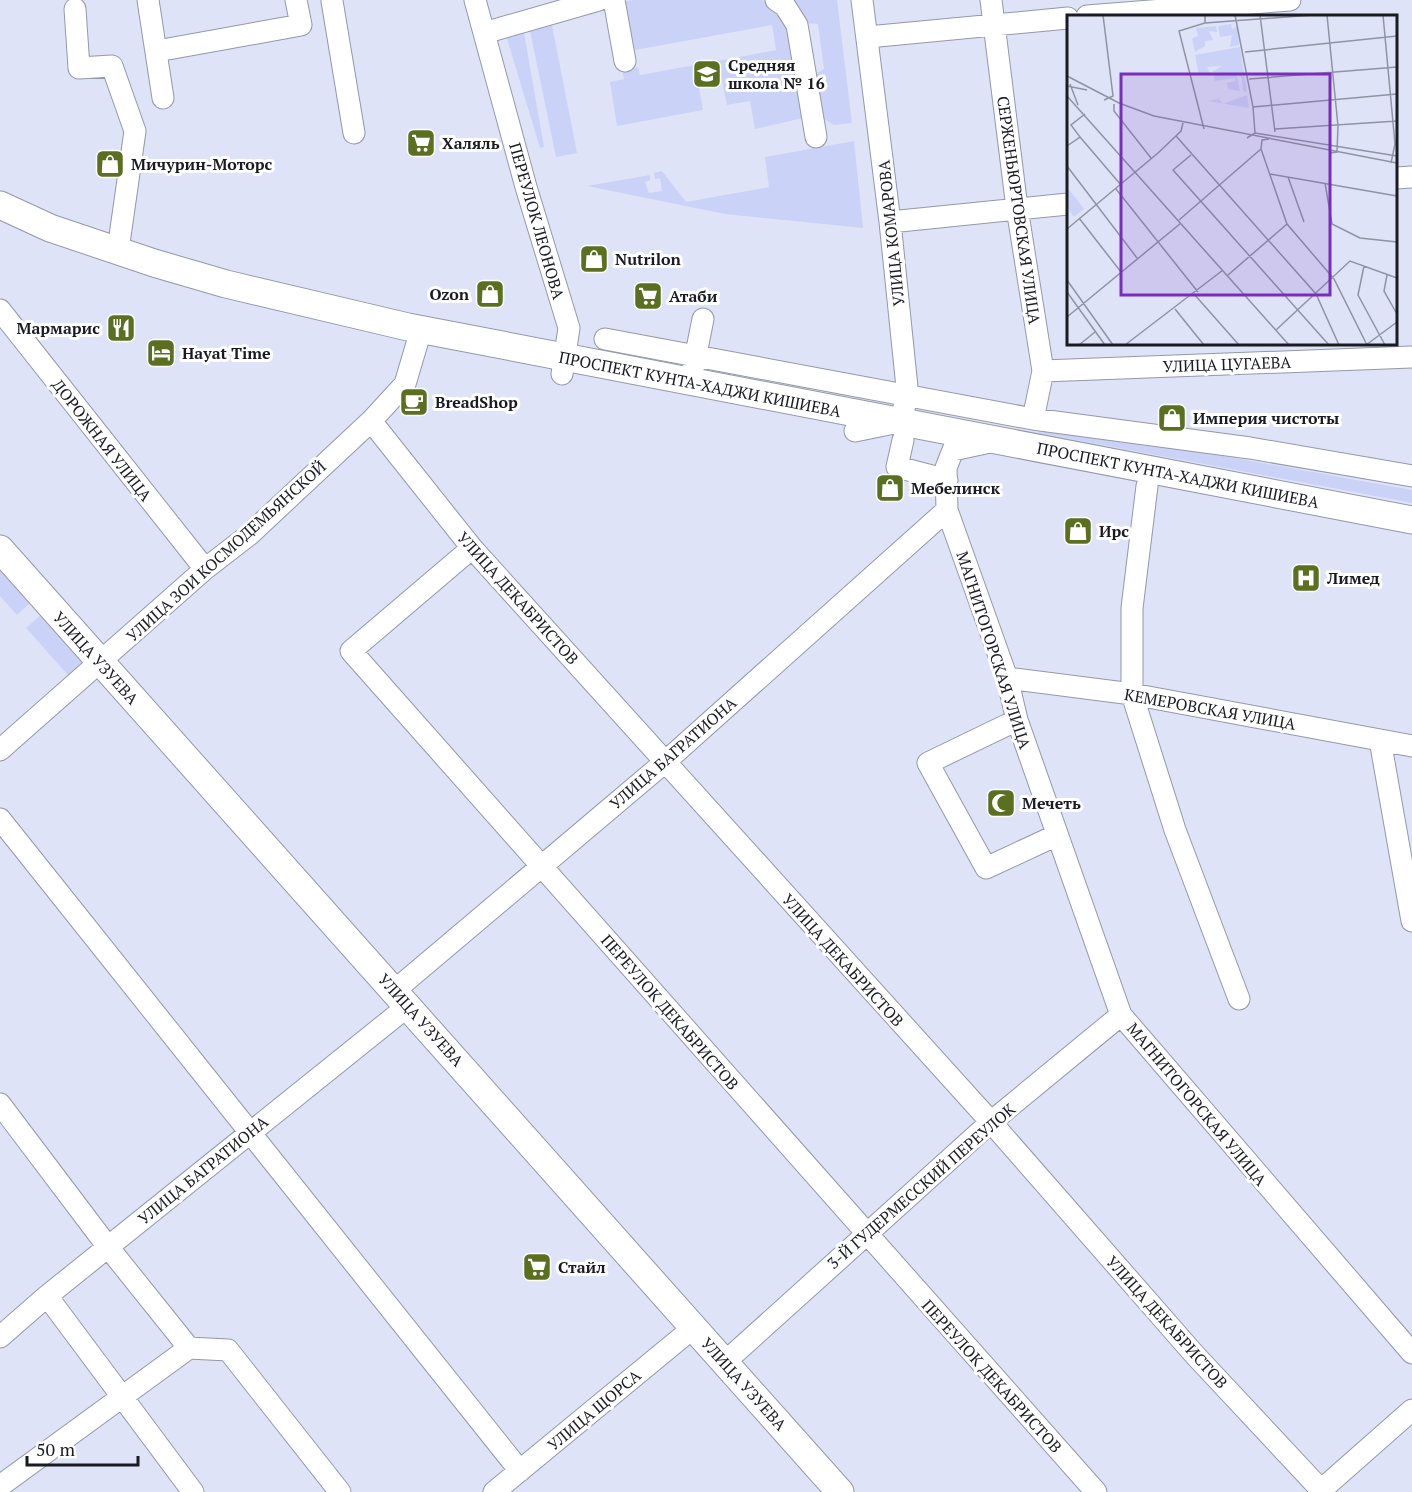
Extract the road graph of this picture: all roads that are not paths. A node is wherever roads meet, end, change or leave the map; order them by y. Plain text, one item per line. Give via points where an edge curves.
1 (148, 0) edge
2 (333, 0) edge
3 (475, 0) edge
4 (599, 0) edge
5 (614, 0) edge
6 (776, 0) edge
7 (862, 0) edge
8 (991, 0) edge
9 (1290, 0) edge
10 (297, 4) edge
11 (75, 9) dead end
12 (1100, 15) edge
13 (1067, 18) edge
14 (994, 24) junction
15 (484, 33) junction
16 (868, 37) junction
17 (157, 51) junction
18 (625, 61) dead end
19 (163, 98) dead end
20 (354, 133) dead end
21 (816, 137) dead end
22 (1412, 177) edge
23 (1397, 178) edge
24 (1067, 204) edge
25 (0, 205) edge
26 (1017, 208) junction
27 (890, 222) junction
28 (0, 225) edge
29 (118, 250) junction
30 (0, 310) edge
31 (702, 319) dead end
32 (419, 338) junction
33 (605, 339) dead end
34 (696, 356) junction
35 (1412, 357) edge
36 (563, 367) junction
37 (1043, 371) junction
38 (691, 382) junction
39 (908, 397) junction
40 (1033, 419) junction
41 (371, 421) junction
42 (901, 431) junction
43 (1000, 440) junction
44 (953, 450) junction
45 (1412, 476) edge
46 (946, 480) junction
47 (1147, 486) junction
48 (947, 510) junction
49 (1412, 520) edge
50 (1412, 536) edge
51 (472, 548) junction
52 (0, 549) edge
53 (205, 569) junction
54 (100, 663) junction
55 (1007, 678) junction
56 (1132, 694) junction
57 (1017, 720) junction
58 (1380, 740) junction
59 (1412, 746) edge
60 (1, 748) edge
61 (665, 762) junction
62 (0, 819) edge
63 (1057, 835) junction
64 (542, 866) junction
65 (1412, 921) edge
66 (401, 998) junction
67 (1239, 999) dead end
68 (1121, 1015) junction
69 (0, 1104) edge
70 (991, 1122) junction
71 (249, 1133) junction
72 (866, 1233) junction
73 (108, 1247) junction
74 (47, 1296) junction
75 (693, 1328) junction
76 (0, 1336) edge
77 (189, 1348) junction
78 (1412, 1353) edge
79 (725, 1362) junction
80 (123, 1397) junction
81 (1412, 1410) edge
82 (520, 1471) junction
83 (0, 1486) edge
84 (497, 1491) edge
85 (1321, 1491) edge
86 (194, 1492) edge
87 (340, 1492) edge
88 (840, 1492) edge
89 (1096, 1492) edge

1 - 17 street
2 - 10 street
2 - 20 street
3 - 15 street, ПЕРЕУЛОК ЛЕОНОВА
4 - 15 street
5 - 18 street
6 - 21 street via 785,6 796,25
7 - 16 street, УЛИЦА КОМАРОВА
8 - 14 street, СЕРЖЕНЬЮРТОВСКАЯ УЛИЦА
9 - 12 street
10 - 17 street via 301,25
11 - 29 street via 79,68 112,66 135,131
13 - 14 street
14 - 16 street
14 - 26 street, СЕРЖЕНЬЮРТОВСКАЯ УЛИЦА
15 - 36 street, ПЕРЕУЛОК ЛЕОНОВА via 569,328
16 - 27 street, УЛИЦА КОМАРОВА
17 - 19 street
22 - 23 street
24 - 26 street
25 - 29 main road, ПРОСПЕКТ КУНТА-ХАДЖИ КИШИЕВА via 50,228
26 - 27 street
26 - 37 street, СЕРЖЕНЬЮРТОВСКАЯ УЛИЦА
27 - 39 street, УЛИЦА КОМАРОВА
28 - 32 main road, ПРОСПЕКТ КУНТА-ХАДЖИ КИШИЕВА via 58,248 186,288
29 - 32 main road, ПРОСПЕКТ КУНТА-ХАДЖИ КИШИЕВА
30 - 53 street, ДОРОЖНАЯ УЛИЦА
31 - 34 street
32 - 36 main road, ПРОСПЕКТ КУНТА-ХАДЖИ КИШИЕВА
32 - 41 street, УЛИЦА ЗОИ КОСМОДЕМЬЯНСКОЙ via 405,384
33 - 34 street
34 - 38 street
34 - 39 street
35 - 37 street, УЛИЦА ЦУГАЕВА
36 - 38 main road, ПРОСПЕКТ КУНТА-ХАДЖИ КИШИЕВА
36 - 42 main road, ПРОСПЕКТ КУНТА-ХАДЖИ КИШИЕВА via 855,431
37 - 40 street, СЕРЖЕНЬЮРТОВСКАЯ УЛИЦА
38 - 42 main road, ПРОСПЕКТ КУНТА-ХАДЖИ КИШИЕВА
39 - 40 street
39 - 42 street, УЛИЦА КОМАРОВА
40 - 45 street via 1250,448
41 - 51 street, УЛИЦА ДЕКАБРИСТОВ
41 - 53 street, УЛИЦА ЗОИ КОСМОДЕМЬЯНСКОЙ via 249,535
42 - 43 main road, ПРОСПЕКТ КУНТА-ХАДЖИ КИШИЕВА
42 - 44 main road, ПРОСПЕКТ КУНТА-ХАДЖИ КИШИЕВА
42 - 46 street, УЛИЦА КОМАРОВА via 897,467
43 - 44 street
43 - 49 main road, ПРОСПЕКТ КУНТА-ХАДЖИ КИШИЕВА
44 - 46 street, МАГНИТОГОРСКАЯ УЛИЦА
44 - 47 main road, ПРОСПЕКТ КУНТА-ХАДЖИ КИШИЕВА
46 - 48 street, МАГНИТОГОРСКАЯ УЛИЦА
47 - 50 main road, ПРОСПЕКТ КУНТА-ХАДЖИ КИШИЕВА
47 - 56 street via 1132,609
48 - 55 street, МАГНИТОГОРСКАЯ УЛИЦА
48 - 61 street, УЛИЦА БАГРАТИОНА
51 - 61 street, УЛИЦА ДЕКАБРИСТОВ
51 - 64 street, ПЕРЕУЛОК ДЕКАБРИСТОВ via 351,651
52 - 54 main road, УЛИЦА УЗУЕВА
53 - 54 street, УЛИЦА ЗОИ КОСМОДЕМЬЯНСКОЙ
54 - 60 street, УЛИЦА ЗОИ КОСМОДЕМЬЯНСКОЙ
54 - 66 main road, УЛИЦА УЗУЕВА
55 - 56 street, КЕМЕРОВСКАЯ УЛИЦА
55 - 57 street, МАГНИТОГОРСКАЯ УЛИЦА
56 - 58 street, КЕМЕРОВСКАЯ УЛИЦА
56 - 67 street via 1175,830
57 - 63 street, МАГНИТОГОРСКАЯ УЛИЦА
57 - 63 street via 928,763 986,868
58 - 59 street, КЕМЕРОВСКАЯ УЛИЦА
58 - 65 street
61 - 64 street, УЛИЦА БАГРАТИОНА
61 - 70 street, УЛИЦА ДЕКАБРИСТОВ
62 - 71 street
63 - 68 street, МАГНИТОГОРСКАЯ УЛИЦА
64 - 66 street, УЛИЦА БАГРАТИОНА
64 - 72 street, ПЕРЕУЛОК ДЕКАБРИСТОВ
66 - 71 street, УЛИЦА БАГРАТИОНА via 375,1034
66 - 75 main road, УЛИЦА УЗУЕВА
68 - 70 street, 3-Й ГУДЕРМЕССКИЙ ПЕРЕУЛОК
68 - 78 street, МАГНИТОГОРСКАЯ УЛИЦА
69 - 73 street
70 - 72 street, 3-Й ГУДЕРМЕССКИЙ ПЕРЕУЛОК
70 - 85 street, УЛИЦА ДЕКАБРИСТОВ via 1194,1354
71 - 73 street, УЛИЦА БАГРАТИОНА
71 - 82 street
72 - 79 street, 3-Й ГУДЕРМЕССКИЙ ПЕРЕУЛОК
72 - 89 street, ПЕРЕУЛОК ДЕКАБРИСТОВ
73 - 74 street, УЛИЦА БАГРАТИОНА
73 - 77 street
74 - 76 street, УЛИЦА БАГРАТИОНА
74 - 80 street
75 - 79 main road, УЛИЦА УЗУЕВА
75 - 82 street, УЛИЦА ЩОРСА
77 - 80 street
77 - 87 street via 228,1350
79 - 88 main road, УЛИЦА УЗУЕВА
80 - 83 street
80 - 86 street
81 - 85 street
82 - 84 street, УЛИЦА ЩОРСА

